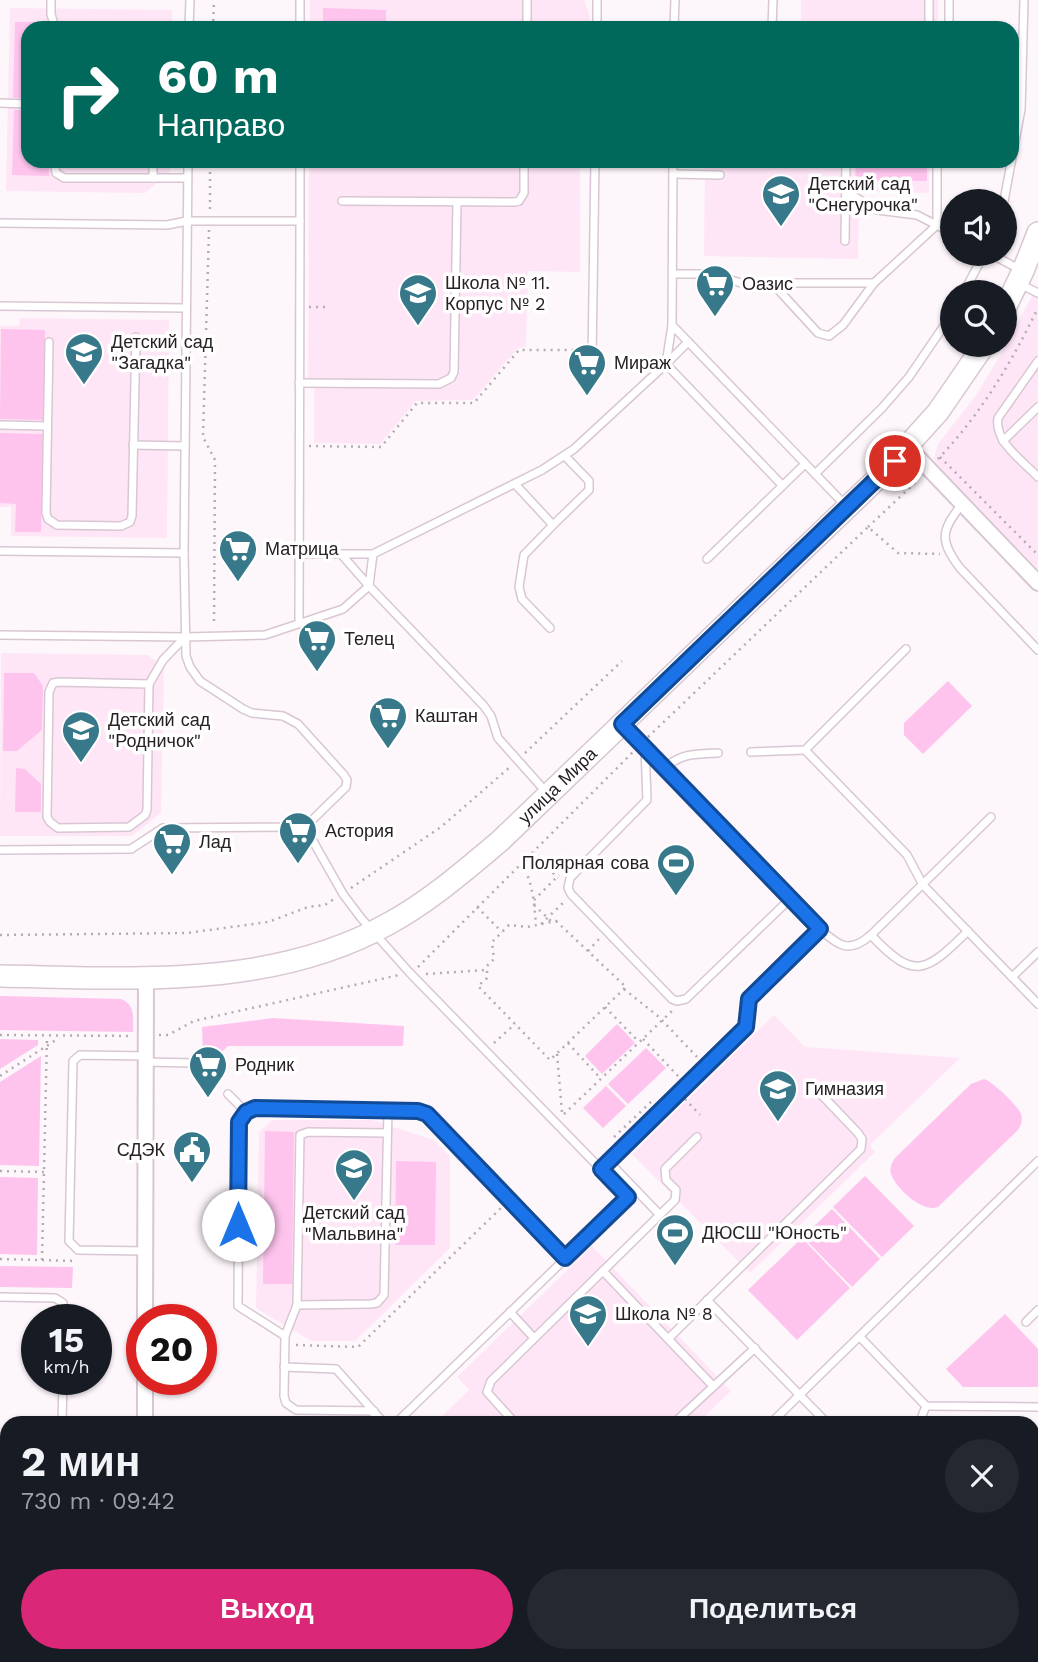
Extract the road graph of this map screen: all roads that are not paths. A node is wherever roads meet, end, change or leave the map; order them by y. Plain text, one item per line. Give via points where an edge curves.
1 (51, 0) edge
2 (190, 0) edge
3 (300, 0) edge
4 (527, 0) edge
5 (597, 0) edge
6 (674, 0) edge
7 (773, 0) edge
8 (929, 0) edge
9 (949, 0) edge
10 (1024, 0) edge
11 (52, 21) edge
12 (189, 21) edge
13 (300, 21) edge
14 (527, 21) edge
15 (597, 21) edge
16 (674, 21) edge
17 (772, 21) edge
18 (929, 21) edge
19 (949, 21) edge
20 (0, 103) edge
21 (21, 104) edge
22 (1019, 120) edge
23 (55, 168) edge
24 (153, 168) edge
25 (188, 168) edge
26 (300, 168) edge
27 (524, 168) edge
28 (595, 168) edge
29 (673, 168) edge
30 (846, 168) edge
31 (937, 168) edge
32 (1010, 168) edge
33 (673, 174) junction
34 (720, 175) dead end
35 (153, 178) junction
36 (187, 178) junction
37 (1006, 189) edge
38 (845, 191) junction
39 (342, 201) dead end
40 (457, 202) junction
41 (187, 221) junction
42 (300, 221) junction
43 (0, 223) edge
44 (937, 225) junction
45 (940, 227) edge
46 (845, 241) dead end
47 (1036, 244) edge
48 (1006, 266) edge
49 (673, 274) junction
50 (1021, 277) junction
51 (874, 283) junction
52 (773, 284) junction
53 (1017, 285) edge
54 (1038, 293) edge
55 (0, 306) edge
56 (186, 308) junction
57 (672, 325) junction
58 (940, 332) edge
59 (136, 337) dead end
60 (49, 342) dead end
61 (688, 342) junction
62 (593, 354) road end
63 (977, 357) edge
64 (1038, 361) edge
65 (666, 363) junction
66 (299, 383) junction
67 (1038, 407) edge
68 (0, 425) edge
69 (47, 426) junction
70 (1003, 441) junction
71 (133, 445) junction
72 (185, 446) junction
73 (908, 447) junction
74 (565, 456) junction
75 (805, 464) junction
76 (815, 474) junction
77 (1038, 477) edge
78 (515, 484) junction
79 (782, 485) junction
80 (962, 504) junction
81 (847, 507) junction
82 (553, 525) junction
83 (0, 551) edge
84 (184, 553) junction
85 (298, 554) junction
86 (341, 554) junction
87 (373, 554) junction
88 (707, 559) dead end
89 (1038, 583) edge
90 (369, 586) junction
91 (299, 624) junction
92 (550, 628) dead end
93 (0, 635) edge
94 (185, 637) junction
95 (906, 649) dead end
96 (1038, 650) edge
97 (149, 684) junction
98 (622, 724) junction
99 (643, 745) junction
100 (805, 750) junction
101 (751, 752) dead end
102 (718, 753) dead end
103 (666, 766) junction
104 (549, 795) junction
105 (991, 817) dead end
106 (305, 827) junction
107 (0, 850) edge
108 (923, 885) junction
109 (791, 898) junction
110 (820, 929) junction
111 (968, 931) junction
112 (373, 932) junction
113 (872, 936) junction
114 (1038, 952) edge
115 (0, 976) edge
116 (1012, 977) junction
117 (146, 978) junction
118 (1038, 1004) edge
119 (146, 1059) junction
120 (206, 1072) dead end
121 (816, 1089) dead end
122 (228, 1094) dead end
123 (387, 1110) junction
124 (246, 1112) junction
125 (387, 1133) junction
126 (697, 1137) dead end
127 (1038, 1161) edge
128 (609, 1162) junction
129 (601, 1169) junction
130 (636, 1190) junction
131 (628, 1197) junction
132 (660, 1215) junction
133 (145, 1251) junction
134 (565, 1258) junction
135 (603, 1271) junction
136 (0, 1297) edge
137 (707, 1300) junction
138 (63, 1304) edge
139 (142, 1304) edge
140 (297, 1305) junction
141 (639, 1309) dead end
142 (1038, 1310) edge
143 (510, 1312) junction
144 (650, 1320) dead end
145 (1026, 1322) dead end
146 (860, 1337) junction
147 (534, 1338) junction
148 (668, 1339) junction
149 (285, 1341) junction
150 (755, 1349) junction
151 (284, 1367) junction
152 (713, 1385) junction
153 (63, 1395) edge
154 (143, 1395) edge
155 (800, 1395) junction
156 (926, 1406) junction
157 (1038, 1407) edge
158 (374, 1411) junction
159 (62, 1416) edge
160 (144, 1416) edge
161 (374, 1416) edge
162 (378, 1416) edge
163 (403, 1416) edge
164 (508, 1416) edge
165 (681, 1416) edge
166 (778, 1416) edge
167 (820, 1416) edge
168 (922, 1416) dead end

1 - 11 lane
2 - 12 lane
3 - 13 lane
4 - 14 lane
5 - 15 lane
6 - 16 lane
7 - 17 lane
8 - 18 lane
9 - 19 lane
10 - 22 lane
20 - 21 lane
23 - 35 lane via 64,178
24 - 35 lane
25 - 36 lane
26 - 42 lane
27 - 40 lane via 524,193 519,201
28 - 62 lane
29 - 33 lane
30 - 38 lane
31 - 44 lane
32 - 37 lane
33 - 34 lane
33 - 49 lane
35 - 36 lane
36 - 41 lane
38 - 44 lane via 877,210 911,213
38 - 46 lane
39 - 40 lane
40 - 66 lane via 452,378 439,384
41 - 42 lane
41 - 43 lane via 167,225
41 - 56 lane
42 - 66 lane
44 - 45 lane
44 - 51 lane
47 - 50 street
48 - 50 lane
49 - 52 lane via 712,274 741,283
49 - 57 lane
50 - 53 street
50 - 54 lane
51 - 52 lane
51 - 52 lane via 843,325 829,336 818,333
55 - 56 lane
56 - 72 lane
57 - 61 lane
57 - 65 lane
58 - 76 lane via 882,408
59 - 71 lane
60 - 69 lane
61 - 65 lane
61 - 75 lane
63 - 73 street, улица Мира
64 - 70 lane via 998,418
65 - 74 lane
65 - 79 lane
66 - 85 lane
67 - 70 lane
68 - 69 lane
69 - 71 lane via 46,513 57,525 121,526 130,522
70 - 77 lane
71 - 72 lane
72 - 84 lane
73 - 80 street
73 - 81 street, улица Мира
74 - 78 lane
74 - 82 lane via 589,481 589,490
75 - 76 lane
75 - 79 lane
76 - 81 lane
78 - 82 lane
78 - 87 lane
79 - 88 lane
80 - 89 street
80 - 96 lane via 945,527 945,545 960,568
81 - 98 street, улица Мира
82 - 92 lane via 524,555 519,587 522,599
83 - 84 lane
84 - 94 lane
85 - 86 lane
85 - 91 lane
86 - 87 lane
86 - 90 lane
87 - 90 lane
90 - 91 lane via 347,608
90 - 104 lane via 484,706 498,738
91 - 94 lane via 255,636
93 - 94 lane
94 - 97 lane
94 - 106 lane via 190,667 201,681 252,713 298,724 344,775 346,787
95 - 100 lane
97 - 97 lane via 53,683 47,817 53,826 129,827 145,816
98 - 99 lane
98 - 104 street, улица Мира
99 - 103 lane
99 - 109 lane via 647,800 570,878 569,891 672,999 686,999
100 - 101 lane
100 - 108 lane via 907,855
102 - 103 lane via 689,754
103 - 109 lane
104 - 112 street, улица Мира via 450,882
105 - 108 lane
106 - 107 lane via 163,828 131,849
106 - 112 lane via 343,894
108 - 111 lane
108 - 113 lane
109 - 110 lane
110 - 113 lane via 844,946
110 - 128 lane via 749,999 746,1027
111 - 113 lane via 941,958 919,966 900,962
111 - 116 lane
112 - 117 street, улица Мира via 278,964
112 - 129 lane
114 - 116 lane
115 - 117 street, улица Мира
116 - 118 lane
117 - 119 street
119 - 120 lane via 193,1063
119 - 133 street
119 - 133 lane via 80,1055 73,1061 69,1241 78,1250
121 - 137 lane via 858,1133 861,1149
122 - 124 lane
123 - 124 lane via 255,1108
123 - 125 lane
123 - 134 lane via 427,1114
124 - 149 lane via 239,1122 237,1302 240,1309
125 - 140 lane via 384,1295 371,1304
125 - 140 lane via 300,1135
126 - 132 lane via 665,1169 664,1176 677,1197
127 - 146 lane
128 - 129 lane
128 - 130 lane
129 - 131 lane
130 - 131 lane
130 - 132 lane
131 - 134 lane
132 - 135 lane
133 - 139 street
134 - 143 lane
135 - 141 lane
135 - 147 lane
136 - 138 lane via 55,1298
137 - 148 lane
137 - 150 lane
140 - 149 lane
142 - 145 lane
143 - 147 lane
143 - 163 lane
144 - 148 lane
146 - 155 lane
146 - 156 lane
147 - 164 lane via 488,1386 491,1398
148 - 152 lane
149 - 151 lane
150 - 152 lane
150 - 155 lane
151 - 158 lane via 337,1369
151 - 158 lane via 284,1396 296,1410
152 - 165 lane
153 - 159 lane
154 - 160 street
155 - 166 lane
155 - 167 lane
156 - 157 lane
156 - 168 lane
158 - 161 lane
158 - 162 lane

